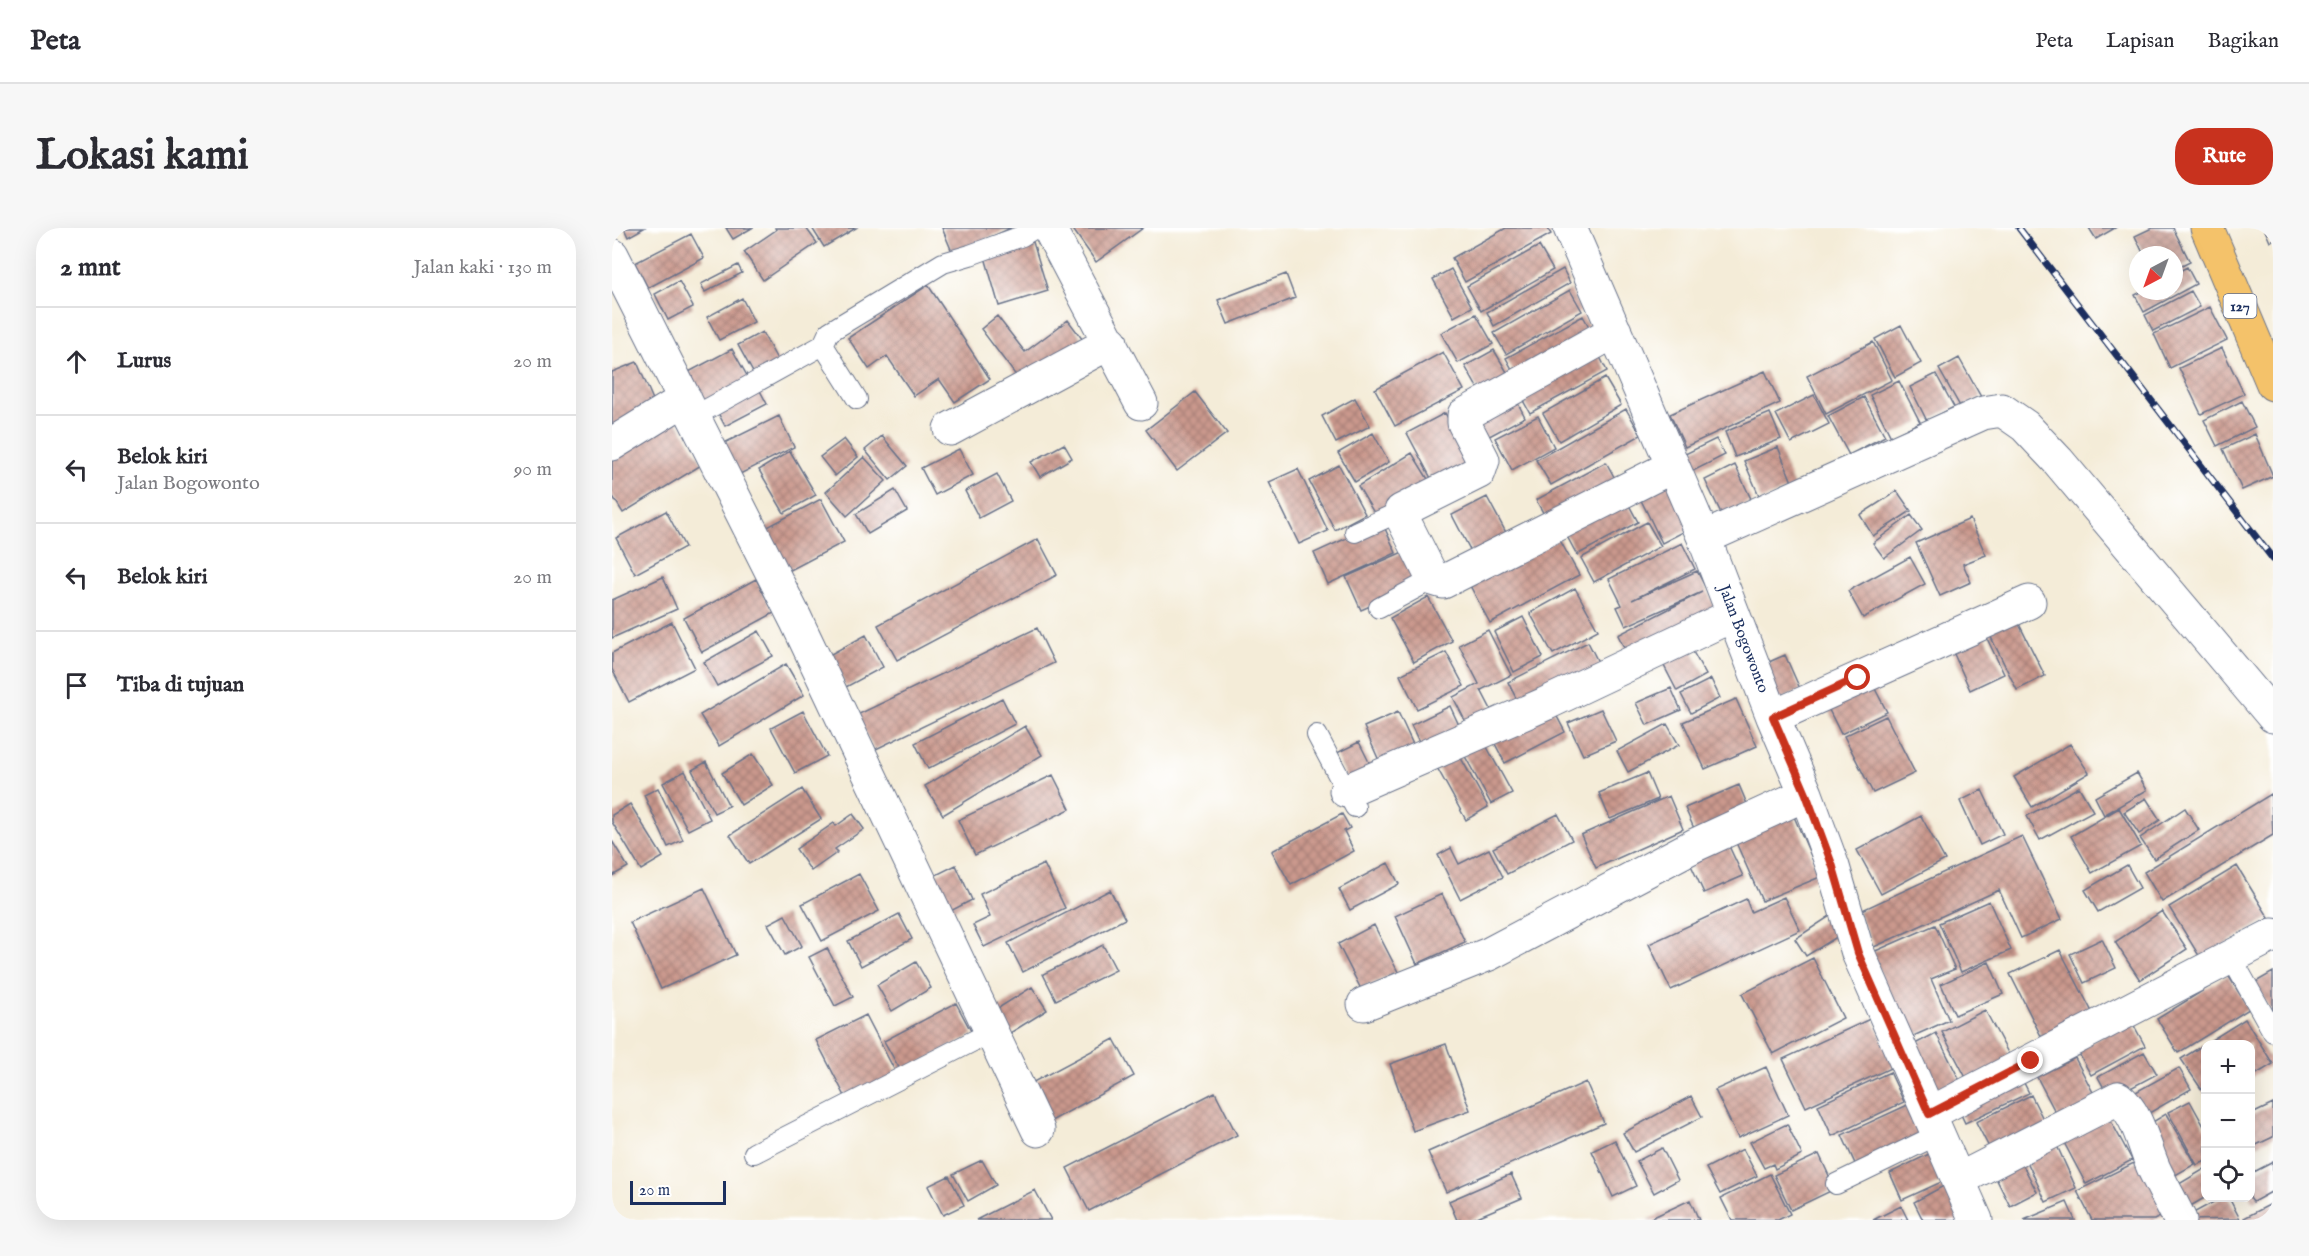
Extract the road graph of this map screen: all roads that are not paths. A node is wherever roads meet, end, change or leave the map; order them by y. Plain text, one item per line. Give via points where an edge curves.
1 (1035, 228) edge
2 (1049, 228) edge
3 (1570, 228) edge
4 (2207, 228) edge
5 (612, 255) edge
6 (1615, 331) junction
7 (1111, 342) junction
8 (823, 345) junction
9 (2273, 384) edge
10 (857, 399) dead end
11 (1141, 403) dead end
12 (689, 408) junction
13 (950, 429) dead end
14 (612, 444) edge
15 (1673, 466) junction
16 (1401, 512) junction
17 (1355, 532) dead end
18 (1704, 538) junction
19 (1434, 579) junction
20 (2029, 602) dead end
21 (1379, 608) dead end
22 (1733, 615) junction
23 (2273, 716) edge
24 (1773, 717) junction
25 (1317, 735) dead end
26 (1806, 794) junction
27 (1350, 799) joint
28 (2273, 935) edge
29 (2231, 957) junction
30 (1364, 1004) dead end
31 (991, 1032) junction
32 (2273, 1032) edge
33 (1934, 1124) junction
34 (1038, 1130) dead end
35 (754, 1153) dead end
36 (1960, 1179) junction
37 (1836, 1184) dead end
38 (1976, 1220) edge
39 (2180, 1220) edge

1 - 8 lane via 943,262 829,332
2 - 7 street
3 - 6 street, Jalan Bogowonto
4 - 9 main road, 127
5 - 12 street
6 - 15 street, Jalan Bogowonto
6 - 16 street via 1464,415 1464,423 1483,460 1479,472
7 - 11 street
7 - 13 street
8 - 10 lane
8 - 12 lane
12 - 14 street
12 - 31 street via 796,620
15 - 18 street, Jalan Bogowonto
15 - 19 street via 1443,582
16 - 17 lane
16 - 19 street
18 - 22 street, Jalan Bogowonto
18 - 23 street via 1983,413 2002,410 2025,426 2058,461
19 - 21 lane
20 - 24 street
22 - 24 street, Jalan Bogowonto
22 - 27 street
24 - 26 street, Jalan Bogowonto
25 - 27 lane
26 - 30 street via 1695,845 1489,954
26 - 33 street, Jalan Bogowonto via 1858,953
28 - 29 street
29 - 32 lane
29 - 33 street
31 - 34 street
31 - 35 lane
33 - 36 street, Jalan Bogowonto
33 - 37 lane
36 - 38 street, Jalan Bogowonto
36 - 39 street via 2118,1098 2135,1123

